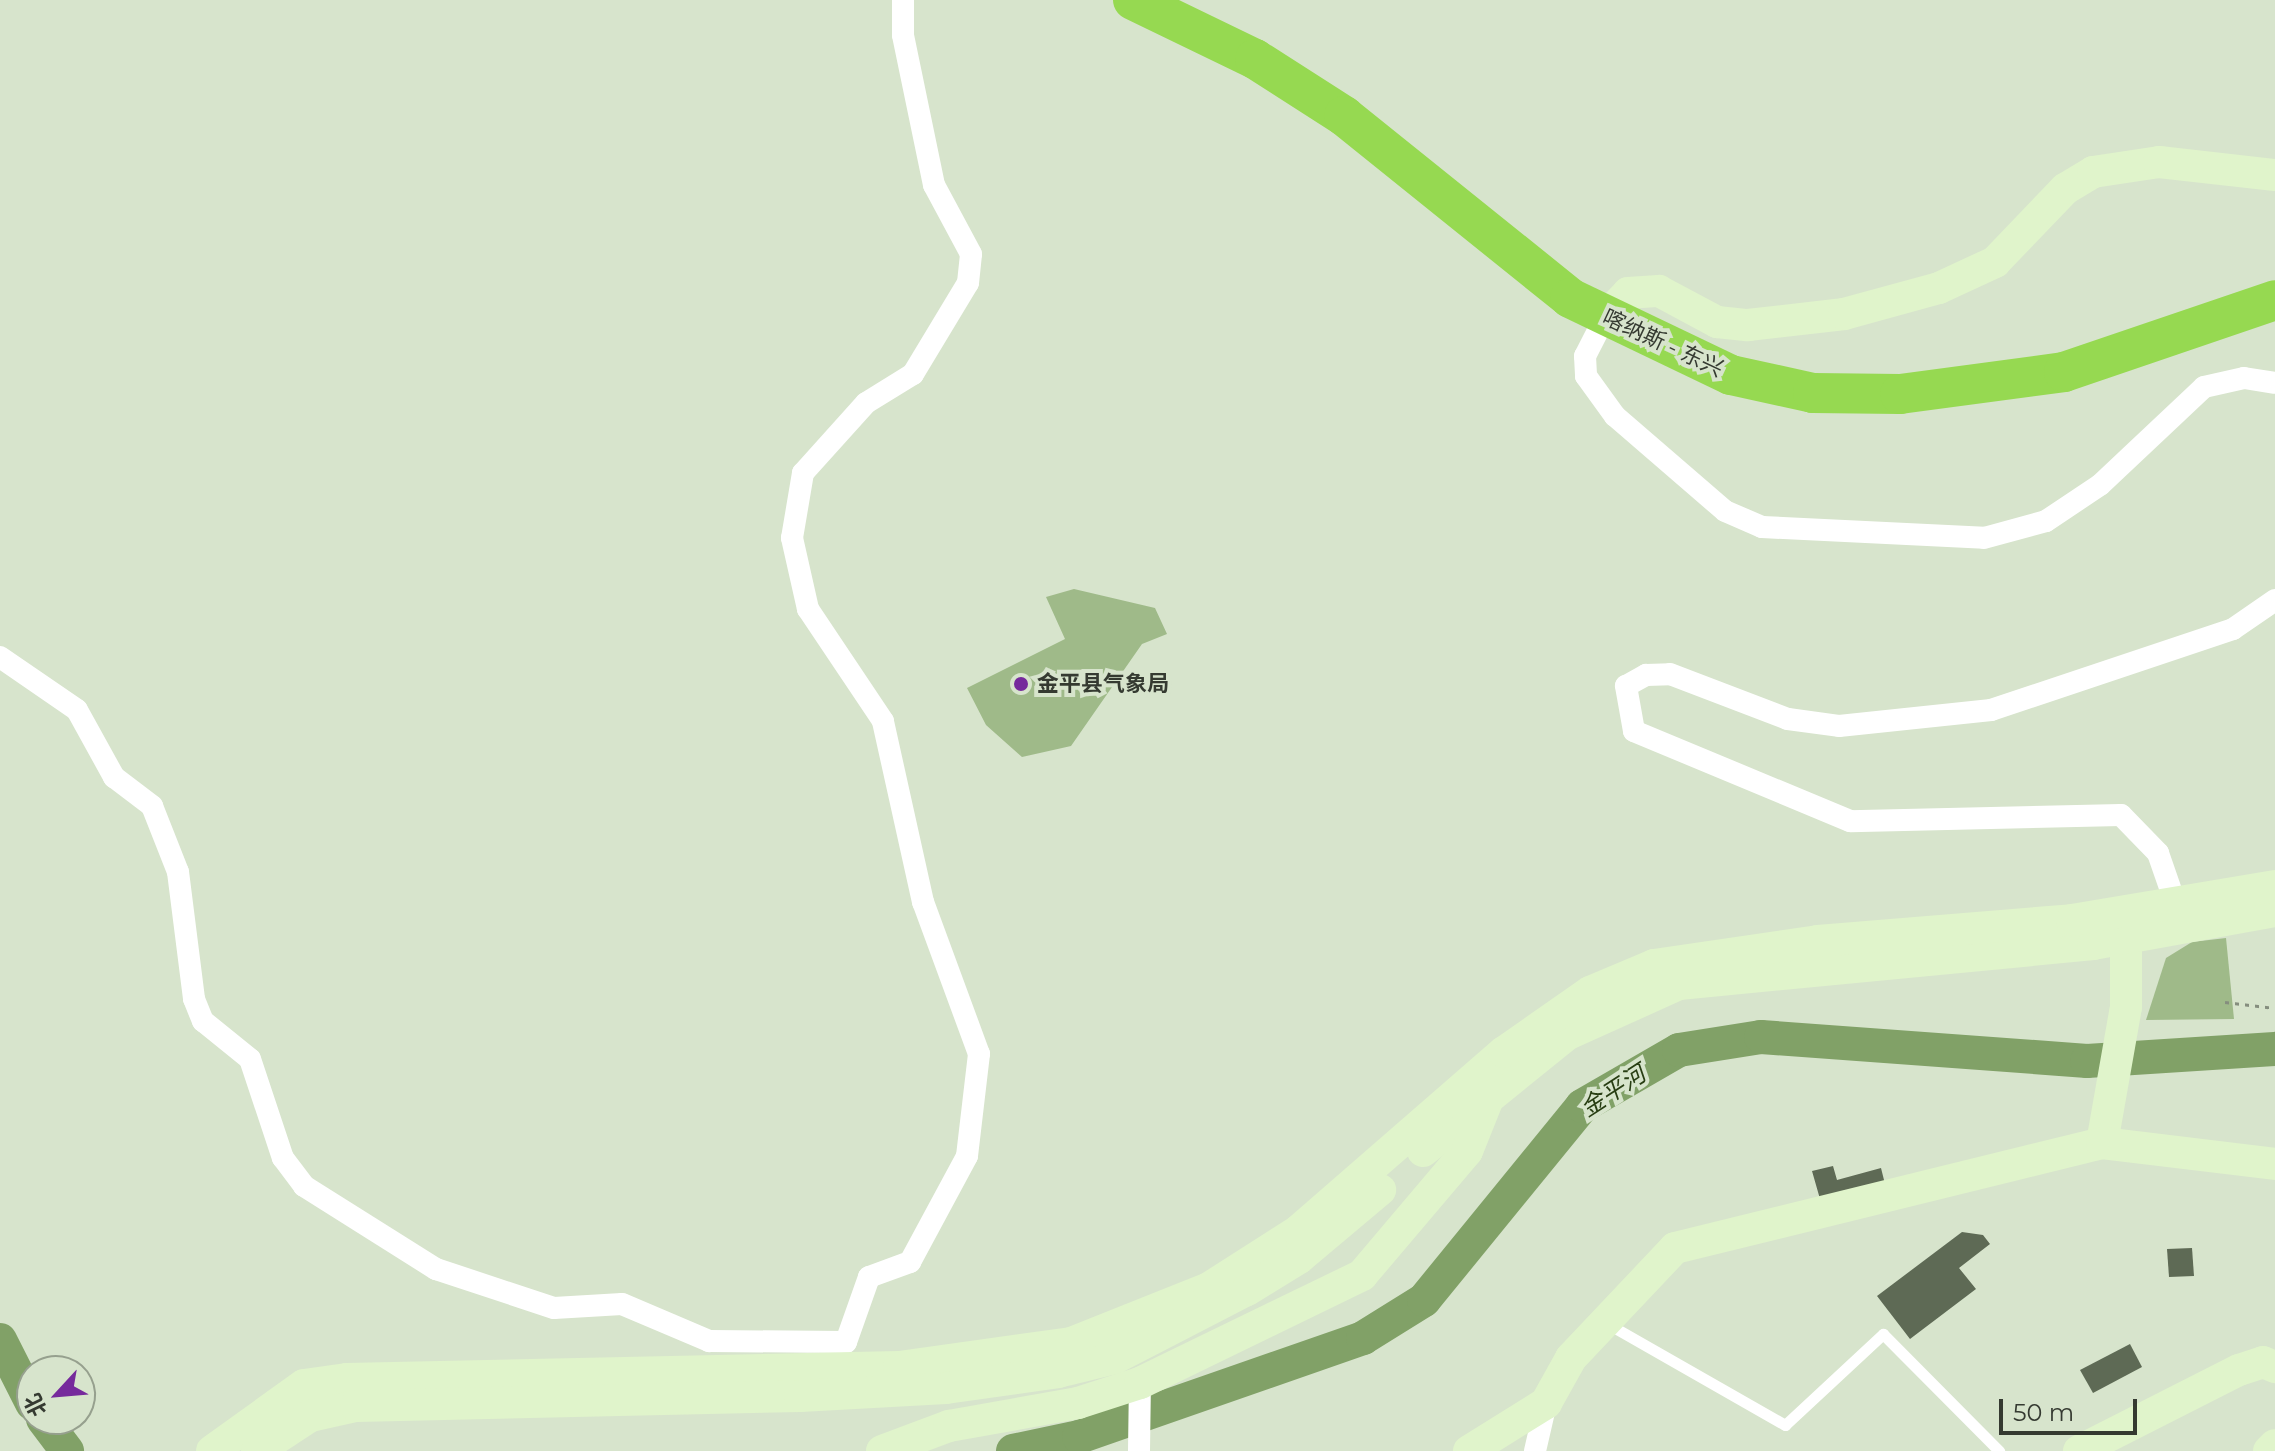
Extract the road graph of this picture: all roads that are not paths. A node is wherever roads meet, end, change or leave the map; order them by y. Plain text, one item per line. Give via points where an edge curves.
1 (903, 0) edge
2 (1133, 0) edge
3 (2275, 175) edge
4 (2275, 300) edge
5 (1605, 317) junction
6 (2275, 383) edge
7 (2275, 600) edge
8 (0, 657) edge
9 (2275, 886) edge
10 (2176, 905) junction
11 (2275, 911) edge
12 (2125, 912) junction
13 (1504, 1052) junction
14 (1490, 1095) junction
15 (2104, 1130) junction
16 (2275, 1164) edge
17 (1604, 1322) junction
18 (846, 1354) junction
19 (2275, 1367) edge
20 (1140, 1383) junction
21 (1546, 1403) junction
22 (2275, 1445) edge
23 (212, 1451) edge
24 (257, 1451) edge
25 (882, 1451) edge
26 (1139, 1451) edge
27 (1469, 1451) edge
28 (1535, 1451) edge
29 (1999, 1451) edge
30 (2079, 1451) edge
31 (2269, 1451) edge

1 - 18 street via 903,35 934,185 971,254 968,283 913,374 866,403 803,473 792,538 808,609 883,721 923,902 979,1054 967,1156 910,1262 869,1277
2 - 5 highway, 喀纳斯 - 东兴 via 1255,59 1344,116 1521,261
3 - 5 main road via 2159,162 2093,172 2065,189 1995,262 1939,288 1844,314 1748,325 1717,322 1659,291 1628,293
4 - 5 highway, 喀纳斯 - 东兴 via 2064,372 1900,394 1813,393 1731,375
5 - 6 street via 1585,356 1586,376 1615,416 1725,511 1762,527 1984,538 2046,521 2100,485 2204,387 2244,378
7 - 10 street via 2233,629 1991,710 1839,726 1788,719 1670,674 1646,675 1626,686 1623,704 1634,731 1850,821 2121,815 2158,853
8 - 18 street via 77,710 114,777 152,806 178,872 194,999 203,1021 250,1059 283,1158 304,1186 436,1269 554,1308 622,1304 709,1341
9 - 10 main road
10 - 12 main road
11 - 14 main road via 2093,944 1679,984 1566,1035
12 - 13 main road via 1654,965 1590,992
12 - 15 main road via 2126,1007
13 - 14 main road
13 - 18 main road via 1329,1206 1209,1288 1071,1343
14 - 20 main road via 1467,1151 1362,1275
14 - 24 main road via 1299,1258 1115,1358 946,1388 356,1406 310,1416
15 - 16 main road
15 - 17 main road via 1675,1248
17 - 21 main road
17 - 29 lane via 1785,1425 1883,1334
18 - 23 main road via 304,1385
19 - 30 main road via 2263,1362 2239,1370
20 - 25 main road via 1078,1403 949,1426
20 - 26 street
21 - 27 main road
21 - 28 street
22 - 31 main road

